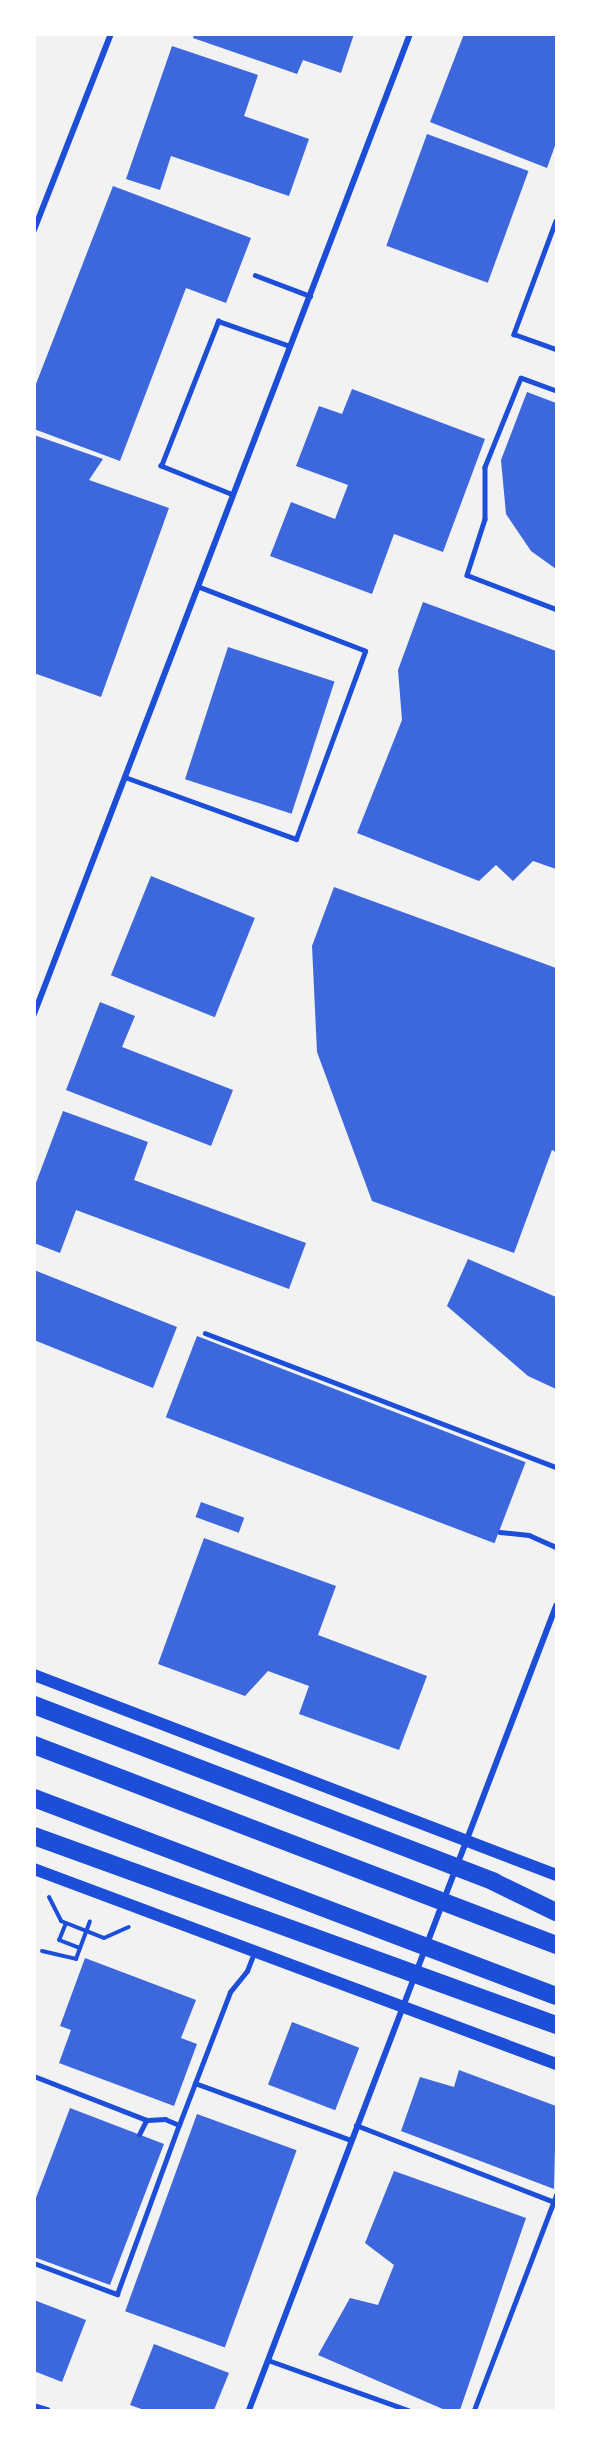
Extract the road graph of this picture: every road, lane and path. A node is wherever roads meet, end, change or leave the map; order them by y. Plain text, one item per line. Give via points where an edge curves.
1 (111, 34) edge
2 (410, 34) edge
3 (556, 221) edge
4 (34, 230) edge
5 (255, 275) dead end
6 (310, 296) junction
7 (290, 346) junction
8 (556, 349) edge
9 (556, 392) edge
10 (233, 495) junction
11 (198, 587) junction
12 (556, 609) edge
13 (125, 777) junction
14 (34, 1014) edge
15 (205, 1333) dead end
16 (556, 1467) edge
17 (501, 1532) dead end
18 (556, 1547) edge
19 (556, 1606) edge
20 (34, 1675) edge
21 (34, 1705) edge
22 (34, 1745) edge
23 (34, 1798) edge
24 (34, 1836) edge
25 (466, 1841) junction
26 (34, 1869) edge
27 (556, 1875) edge
28 (49, 1897) dead end
29 (556, 1912) edge
30 (90, 1921) dead end
31 (66, 1923) junction
32 (129, 1927) dead end
33 (86, 1931) junction
34 (556, 1945) edge
35 (80, 1948) junction
36 (42, 1951) dead end
37 (254, 1951) junction
38 (556, 1996) edge
39 (402, 2007) junction
40 (556, 2025) edge
41 (556, 2064) edge
42 (34, 2076) edge
43 (195, 2083) junction
44 (147, 2120) junction
45 (179, 2125) junction
46 (356, 2125) junction
47 (140, 2134) dead end
48 (351, 2140) junction
49 (556, 2195) edge
50 (552, 2201) junction
51 (34, 2263) edge
52 (268, 2360) junction
53 (34, 2406) edge
54 (47, 2410) edge
55 (249, 2410) edge
56 (408, 2410) edge
57 (474, 2410) edge

1 - 4 street
2 - 6 street
3 - 8 lane via 514,334
5 - 6 lane
6 - 7 street
7 - 10 street
7 - 10 lane via 218,321 161,466
9 - 12 lane via 521,378 485,467 485,519 467,575
10 - 11 street
11 - 13 street
11 - 13 lane via 365,651 296,839
13 - 14 street
15 - 16 lane
17 - 18 lane via 529,1535
19 - 25 street
20 - 25 main road
21 - 29 highway via 495,1882
22 - 34 highway
23 - 38 highway
24 - 40 highway
25 - 27 main road
25 - 39 street
26 - 37 main road
28 - 31 path via 61,1921
30 - 33 path
31 - 33 path
31 - 35 path via 59,1940
32 - 33 path via 104,1938
33 - 35 path
35 - 36 path via 73,1959
37 - 39 main road
37 - 43 lane
39 - 41 main road
39 - 46 street
42 - 44 lane
43 - 45 lane
43 - 48 lane
44 - 45 lane via 165,2119
44 - 47 lane
45 - 51 lane via 117,2294
46 - 48 street
46 - 50 lane
48 - 52 street
49 - 50 lane
50 - 57 lane
52 - 55 street
52 - 56 lane
53 - 54 street

